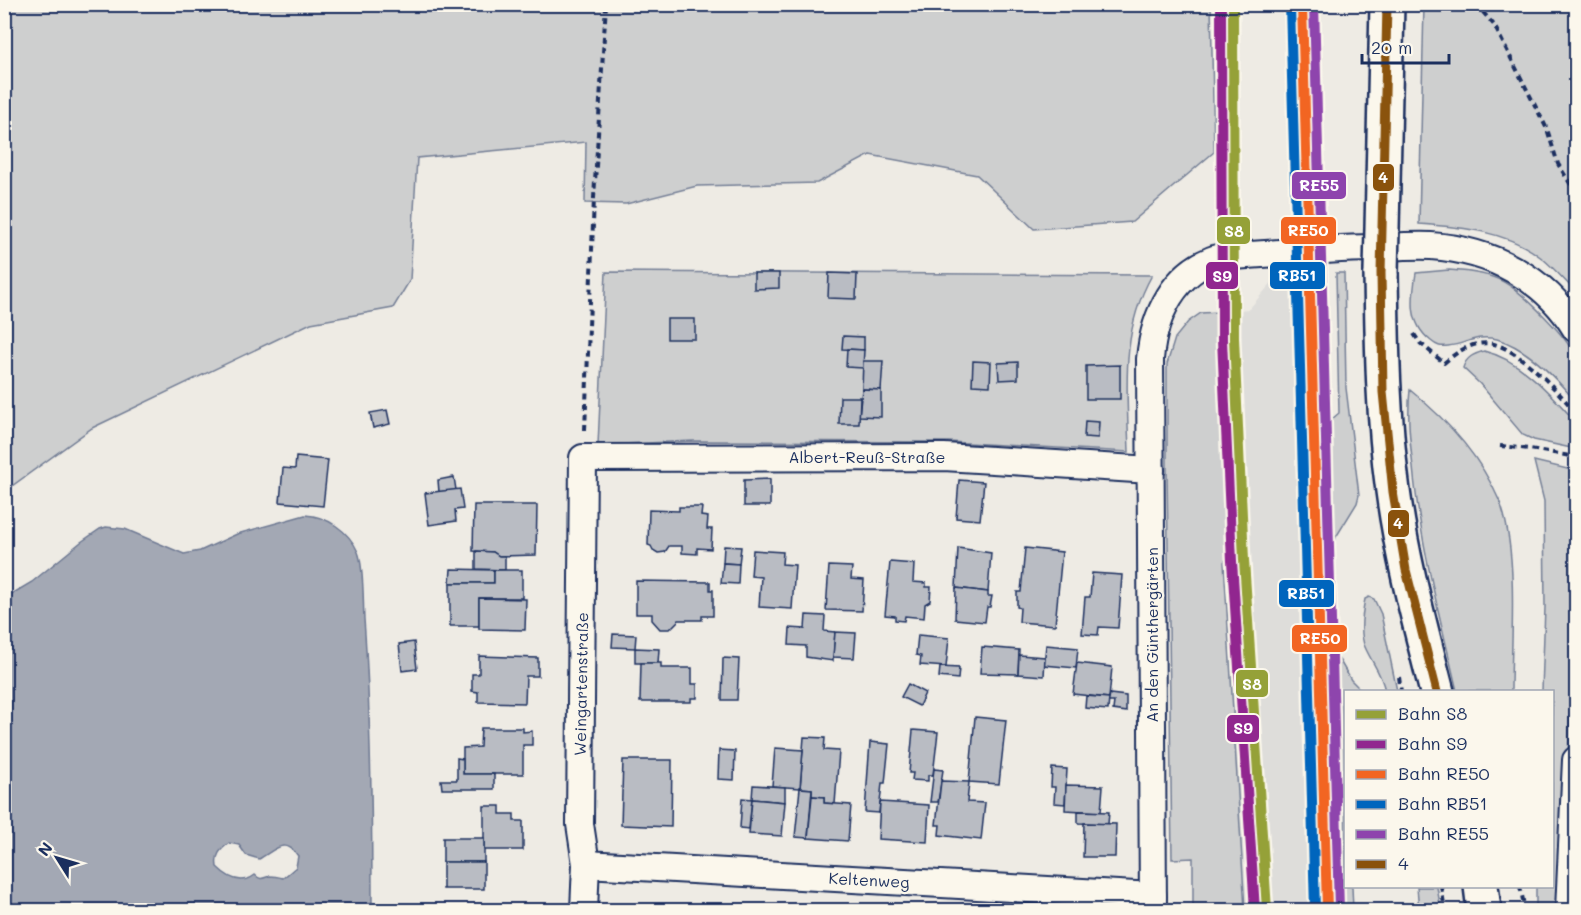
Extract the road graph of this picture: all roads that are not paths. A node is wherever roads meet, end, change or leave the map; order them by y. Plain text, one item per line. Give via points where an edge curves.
1 (1387, 4) edge
2 (1576, 329) edge
3 (583, 458) joint
4 (1151, 470) junction
5 (1437, 690) edge
6 (1576, 760) edge
7 (586, 864) junction
8 (1481, 888) edge
9 (1153, 903) edge
10 (584, 910) edge
11 (1484, 910) edge
12 (1569, 910) edge

1 - 5 main road, bridge via 1381,273 1383,392 1393,492 1407,570
2 - 4 street, An den Günthergärten via 1538,285 1508,265 1460,250 1430,246 1316,250 1206,261 1174,289 1152,336
3 - 4 street, Albert-Reuß-Straße via 944,457
3 - 7 street, Weingartenstraße via 580,824
4 - 9 street, An den Günthergärten
6 - 12 street
7 - 9 street, Keltenweg
7 - 10 street, Weingartenstraße
8 - 11 main road

